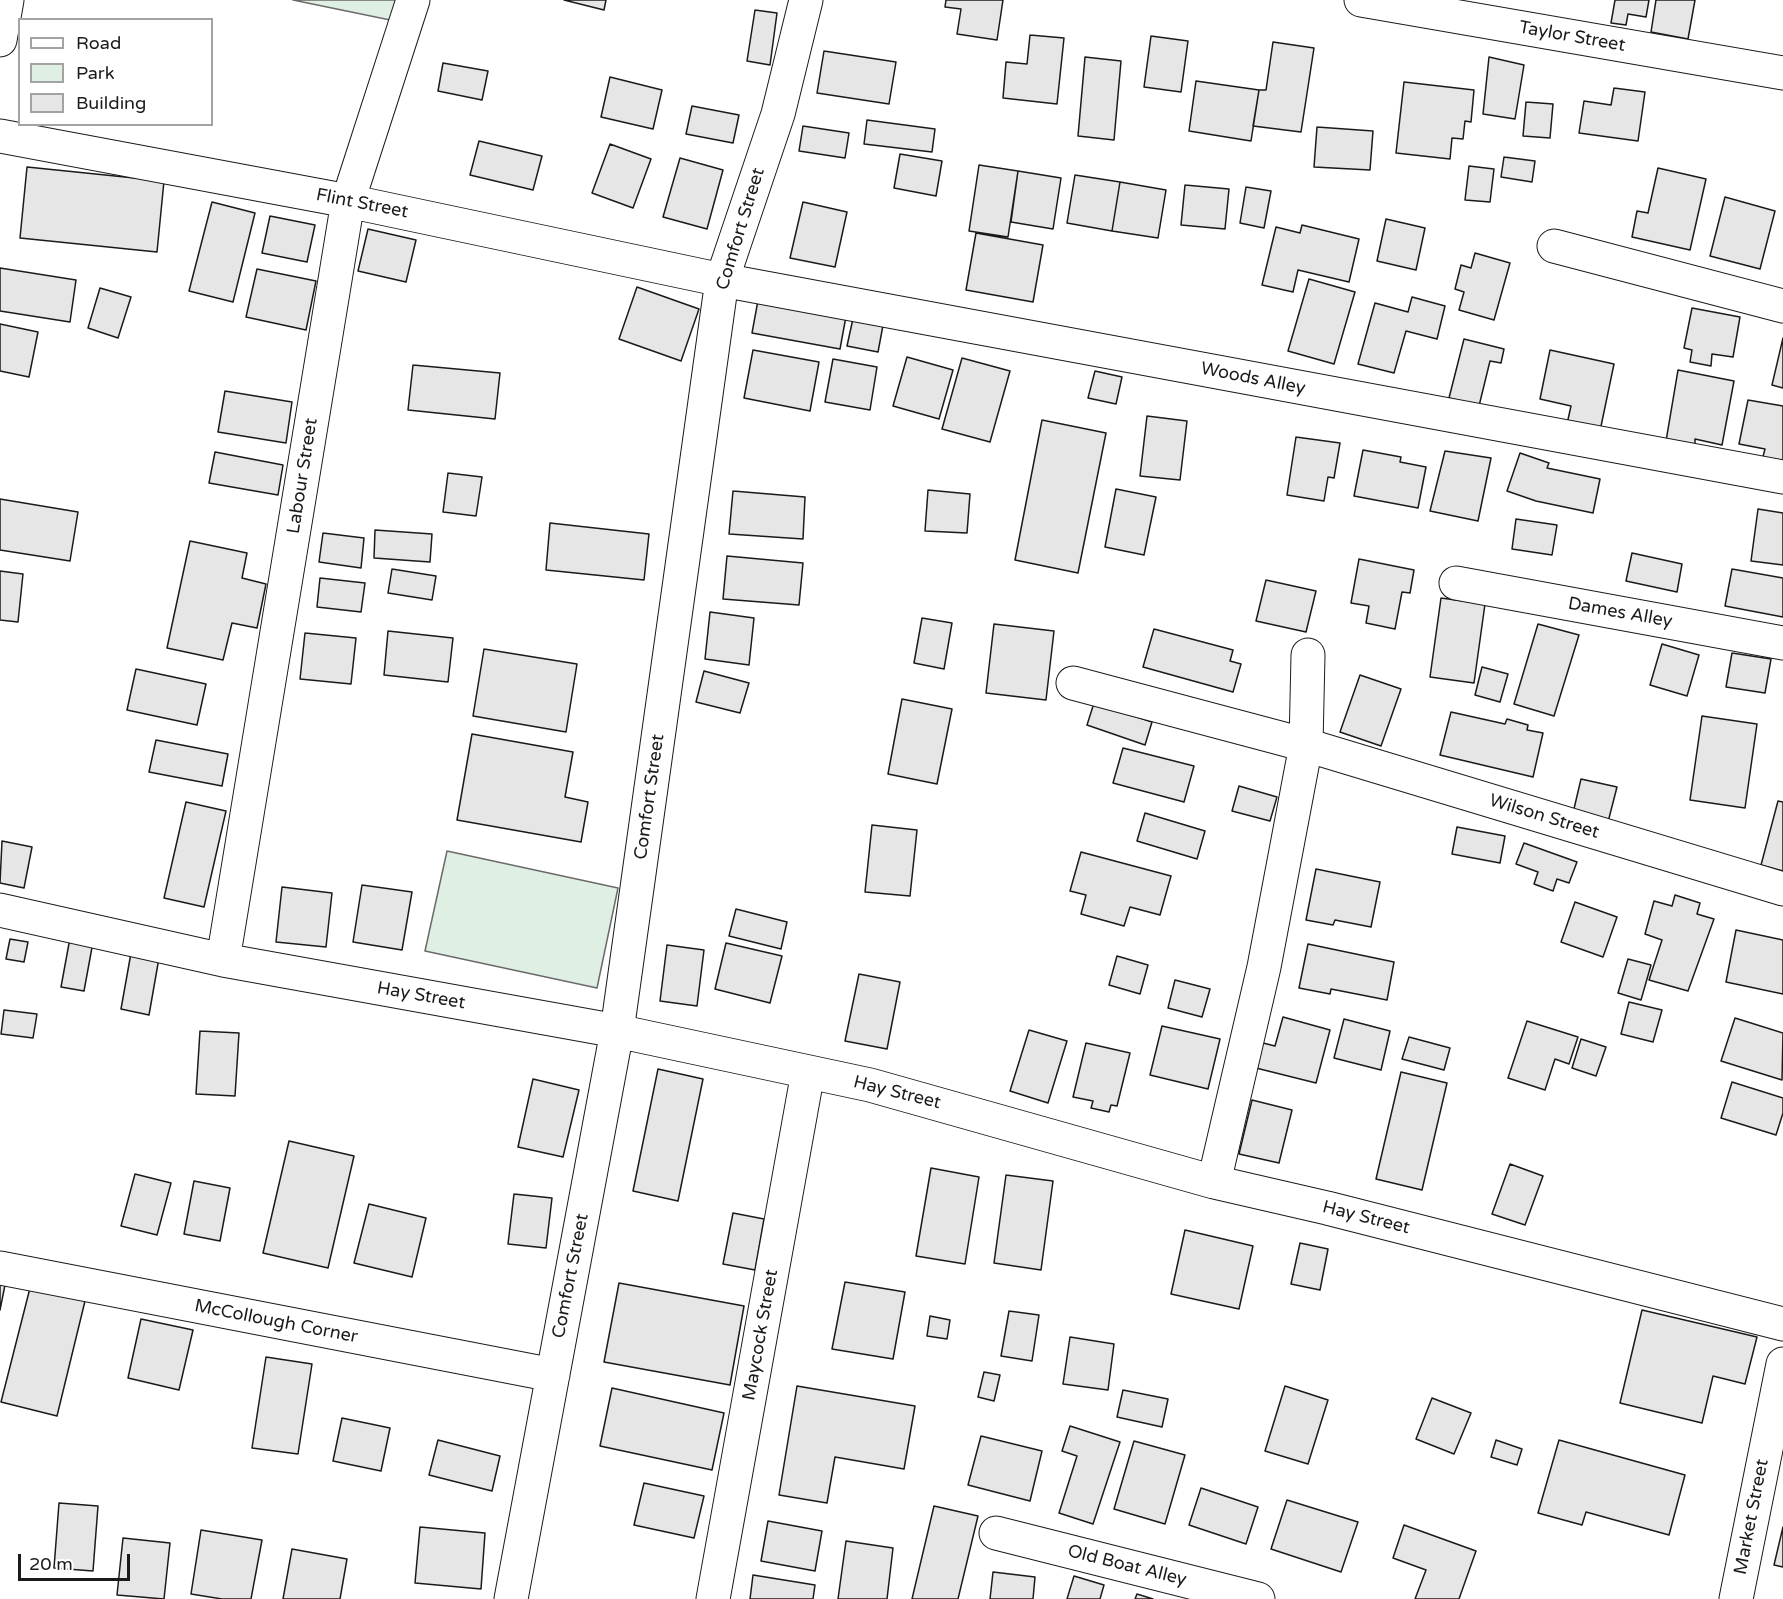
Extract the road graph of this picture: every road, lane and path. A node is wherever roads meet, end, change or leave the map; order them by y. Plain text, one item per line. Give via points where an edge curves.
1 (7, 0) edge
2 (413, 0) edge
3 (806, 0) edge
4 (1361, 0) edge
5 (0, 40) edge
6 (1783, 74) edge
7 (0, 136) edge
8 (348, 201) junction
9 (1554, 246) dead end
10 (722, 280) junction
11 (1783, 306) edge
12 (1783, 477) edge
13 (1456, 583) dead end
14 (1783, 643) edge
15 (1308, 655) dead end
16 (1073, 682) dead end
17 (1306, 745) junction
18 (1783, 889) edge
19 (0, 910) edge
20 (223, 960) junction
21 (617, 1031) junction
22 (808, 1072) junction
23 (1214, 1182) junction
24 (0, 1268) edge
25 (1783, 1324) edge
26 (1783, 1364) edge
27 (553, 1375) junction
28 (996, 1533) dead end
29 (511, 1599) edge
30 (713, 1599) edge
31 (1258, 1599) edge
32 (1736, 1599) edge

1 - 5 street
2 - 8 street, Labour Street
3 - 10 street, Comfort Street via 778,114
4 - 6 street, Taylor Street
7 - 8 street, Flint Street
8 - 10 street, Flint Street
8 - 20 street, Labour Street
9 - 11 street
10 - 12 street, Woods Alley
10 - 21 street, Comfort Street
13 - 14 street, Dames Alley
15 - 17 street
16 - 17 street, Wilson Street
17 - 18 street, Wilson Street
17 - 23 street via 1264,967
19 - 20 street, Hay Street
20 - 21 street, Hay Street
21 - 22 street, Hay Street
21 - 27 street, Comfort Street
22 - 23 street, Hay Street via 928,1101
22 - 30 street, Maycock Street
23 - 25 street, Hay Street
24 - 27 street, McCollough Corner
26 - 32 street, Market Street
27 - 29 street, Comfort Street
28 - 31 street, Old Boat Alley

